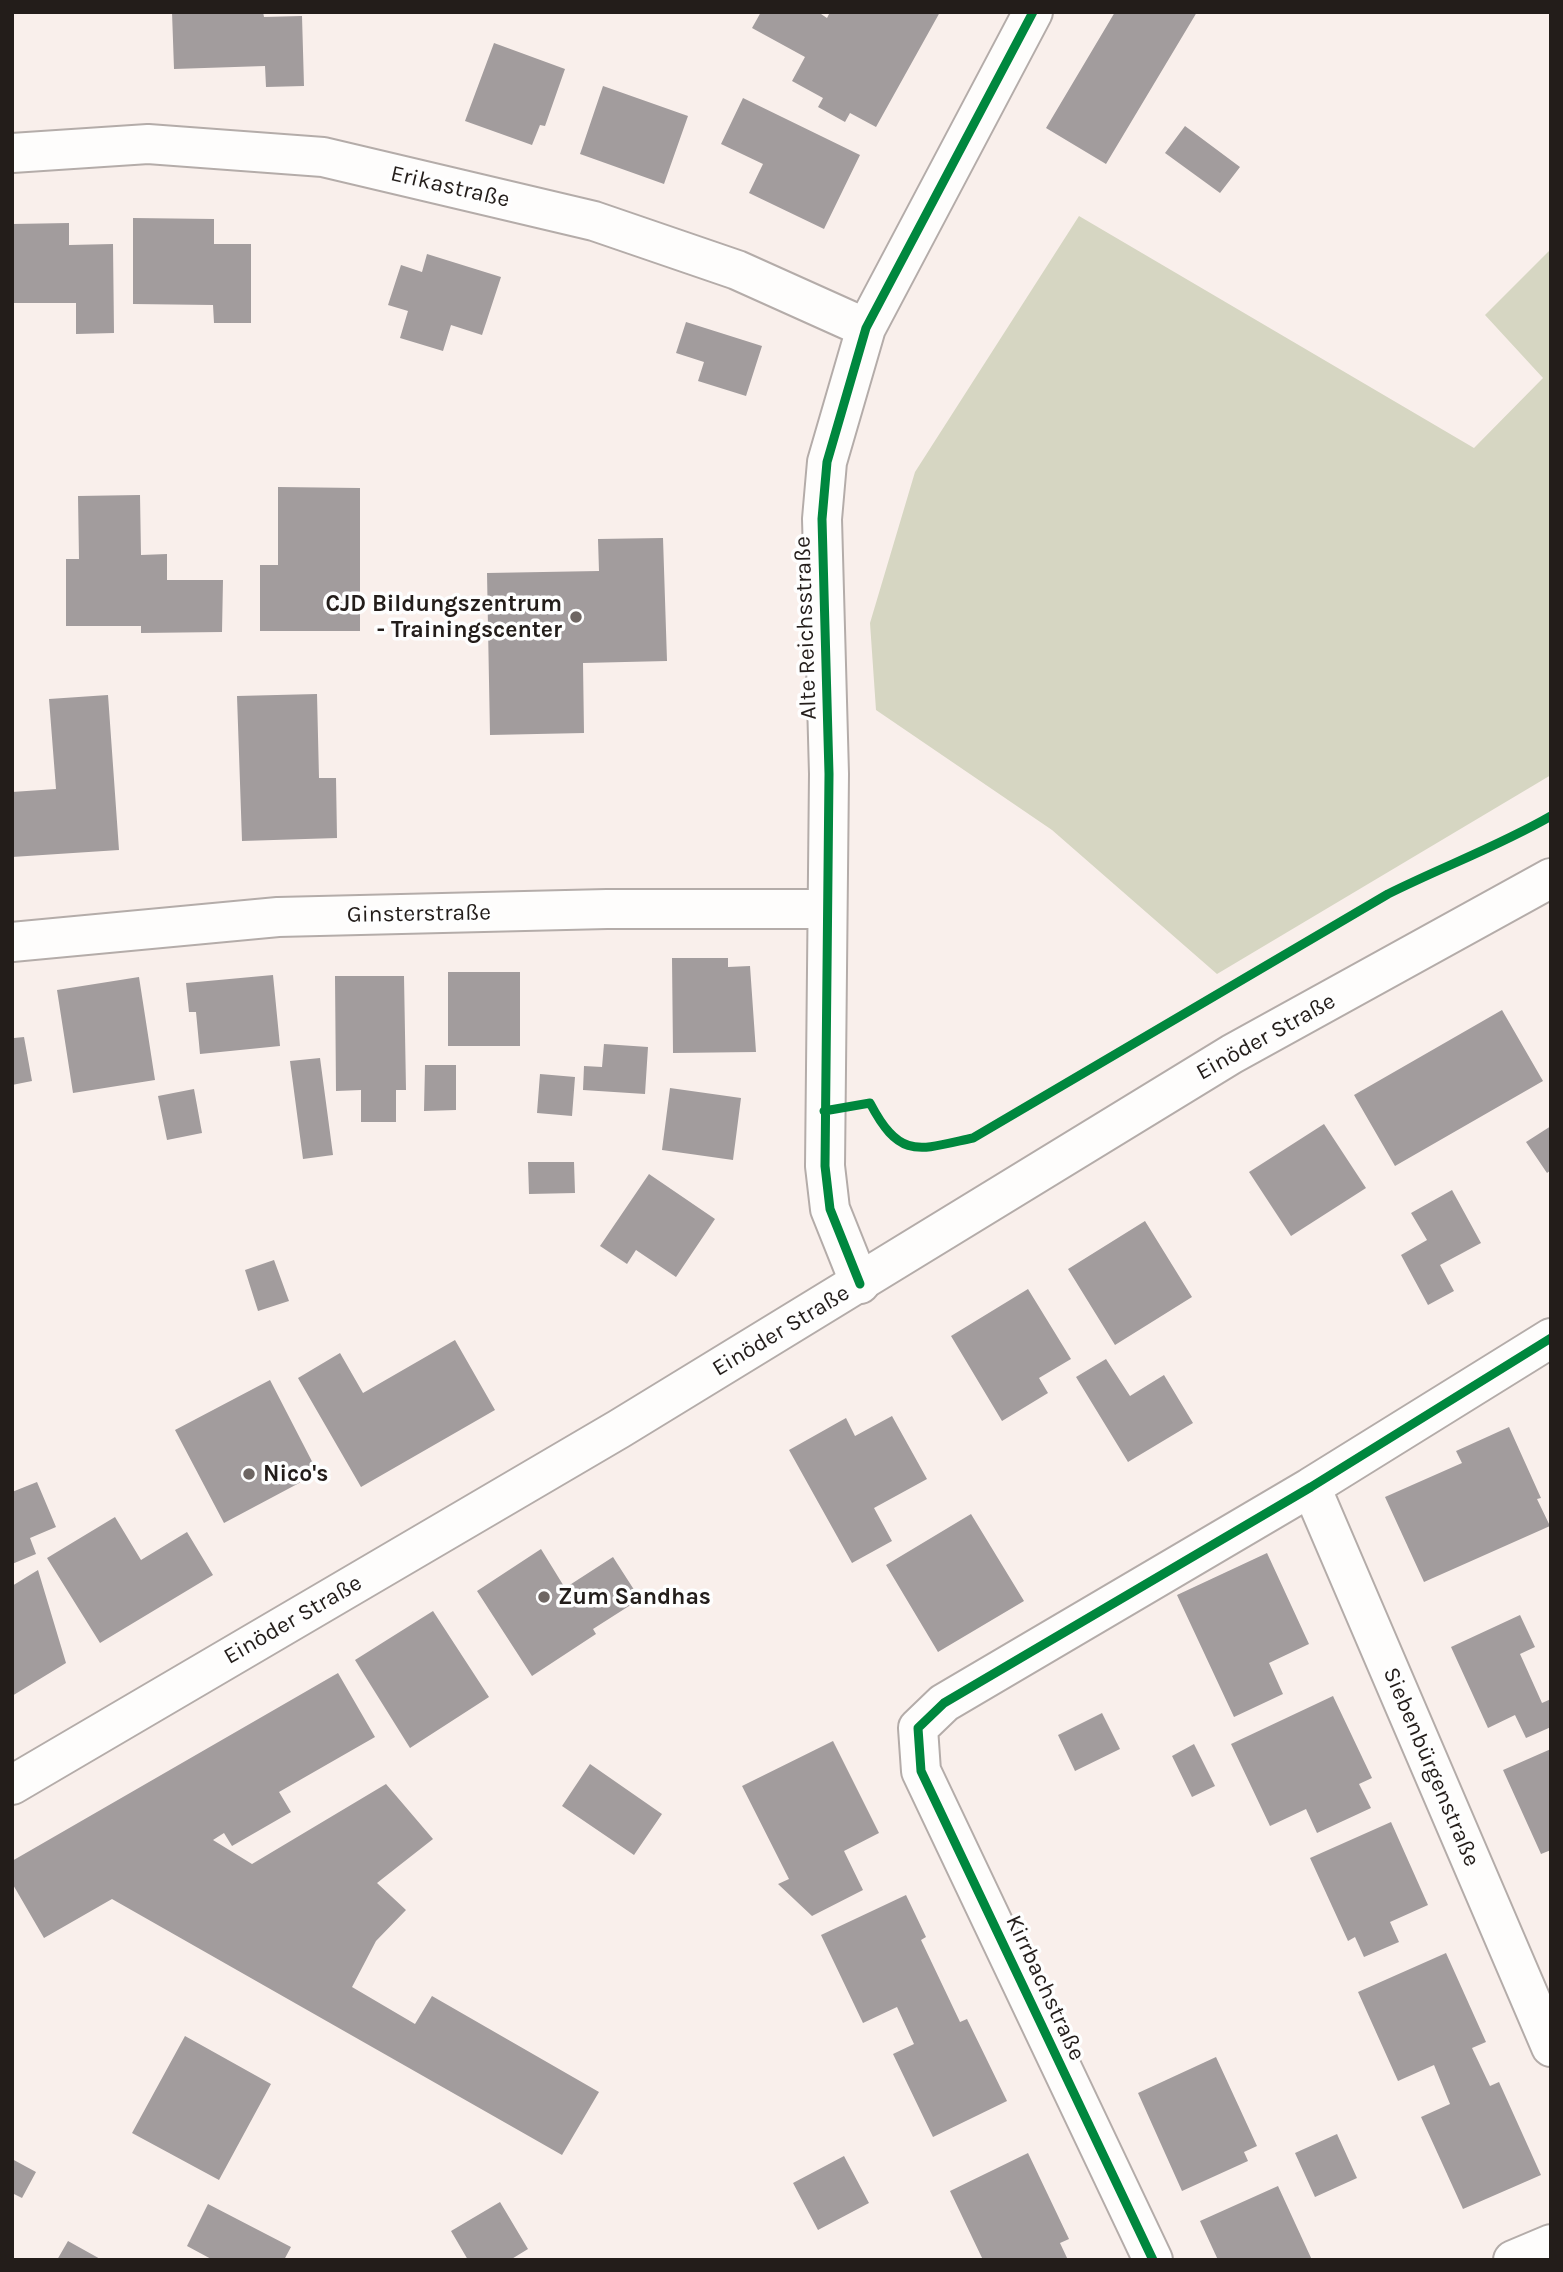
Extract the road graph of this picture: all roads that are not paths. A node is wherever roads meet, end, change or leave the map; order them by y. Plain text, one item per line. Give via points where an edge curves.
1 (1033, 12) edge
2 (12, 153) edge
3 (866, 328) junction
4 (1551, 878) edge
5 (827, 909) junction
6 (12, 942) edge
7 (860, 1284) junction
8 (1551, 1338) edge
9 (1311, 1487) junction
10 (12, 1785) edge
11 (1551, 2048) edge
12 (1551, 2244) edge
13 (1153, 2260) edge
14 (1513, 2260) edge

1 - 3 street, Alte Reichsstraße
2 - 3 street, Erikastraße via 148,144 323,157 594,221 737,270
3 - 5 street, Alte Reichsstraße via 827,462 822,519 829,764
4 - 7 street, Einöder Straße via 1232,1054
5 - 6 street, Ginsterstraße via 278,917
5 - 7 street, Alte Reichsstraße via 825,1166 830,1209
7 - 10 street, Einöder Straße
8 - 9 street
9 - 11 street, Siebenbürgenstraße
9 - 13 street, Kirrbachstraße via 944,1703 918,1728 921,1771
12 - 14 street

